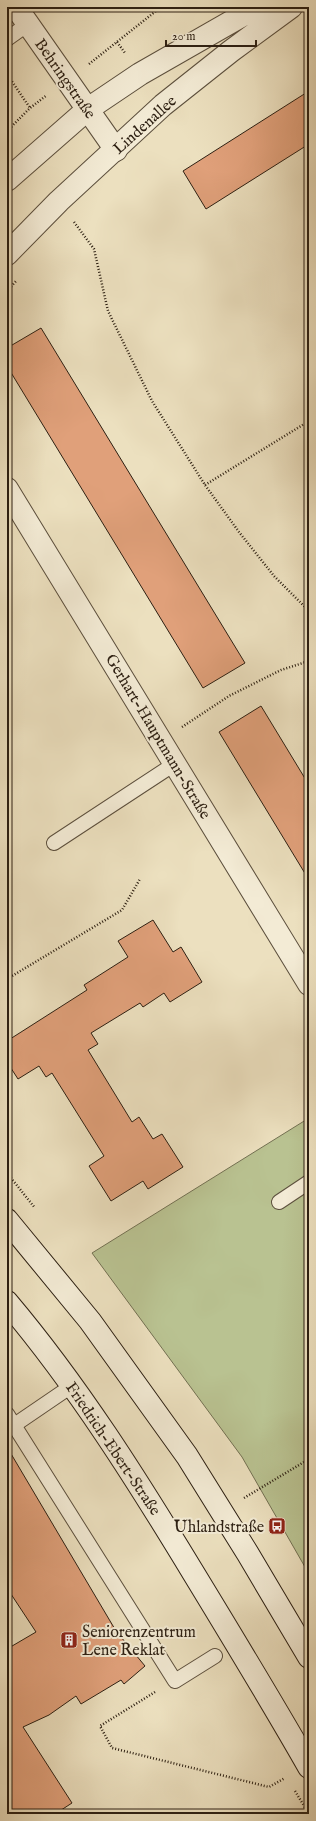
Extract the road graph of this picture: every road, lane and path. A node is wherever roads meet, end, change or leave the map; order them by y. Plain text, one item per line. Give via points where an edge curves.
1 (161, 7) edge
2 (257, 7) edge
3 (291, 7) edge
4 (22, 16) edge
5 (7, 39) edge
6 (7, 74) edge
7 (68, 80) junction
8 (30, 108) junction
9 (88, 109) junction
10 (7, 131) edge
11 (116, 150) junction
12 (7, 180) edge
13 (59, 201) junction
14 (7, 254) edge
15 (309, 420) edge
16 (205, 485) junction
17 (7, 488) edge
18 (309, 611) edge
19 (309, 661) edge
20 (162, 740) junction
21 (176, 763) junction
22 (54, 843) dead end
23 (140, 879) dead end
24 (7, 979) edge
25 (309, 984) edge
26 (7, 1173) edge
27 (12, 1178) dead end
28 (309, 1182) edge
29 (278, 1202) dead end
30 (7, 1220) edge
31 (7, 1302) edge
32 (73, 1385) junction
33 (10, 1423) edge
34 (309, 1459) edge
35 (243, 1498) dead end
36 (216, 1656) dead end
37 (309, 1657) edge
38 (175, 1681) junction
39 (309, 1767) edge
40 (287, 1777) dead end

1 - 7 path
2 - 9 street via 140,74
3 - 11 street, Lindenallee via 163,105
4 - 5 lane
4 - 7 street, Behringstraße
6 - 8 path
7 - 8 path
7 - 9 street, Behringstraße
8 - 10 path
9 - 11 street, Behringstraße
9 - 12 street
11 - 13 street, Lindenallee
13 - 14 street, Lindenallee
13 - 16 path via 94,249 108,311 152,401
15 - 16 path
16 - 18 path via 274,576
17 - 20 street, Gerhart-Hauptmann-Straße
19 - 20 path via 281,670 229,696
20 - 21 street, Gerhart-Hauptmann-Straße
21 - 22 lane
21 - 25 street, Gerhart-Hauptmann-Straße
23 - 24 path via 122,910
26 - 27 path
28 - 29 lane
30 - 37 street via 90,1321 187,1456
31 - 32 street, Friedrich-Ebert-Straße
32 - 33 lane
32 - 39 street, Friedrich-Ebert-Straße via 155,1509
33 - 38 lane
34 - 35 path
36 - 38 lane
38 - 40 path via 100,1726 112,1748 269,1787

